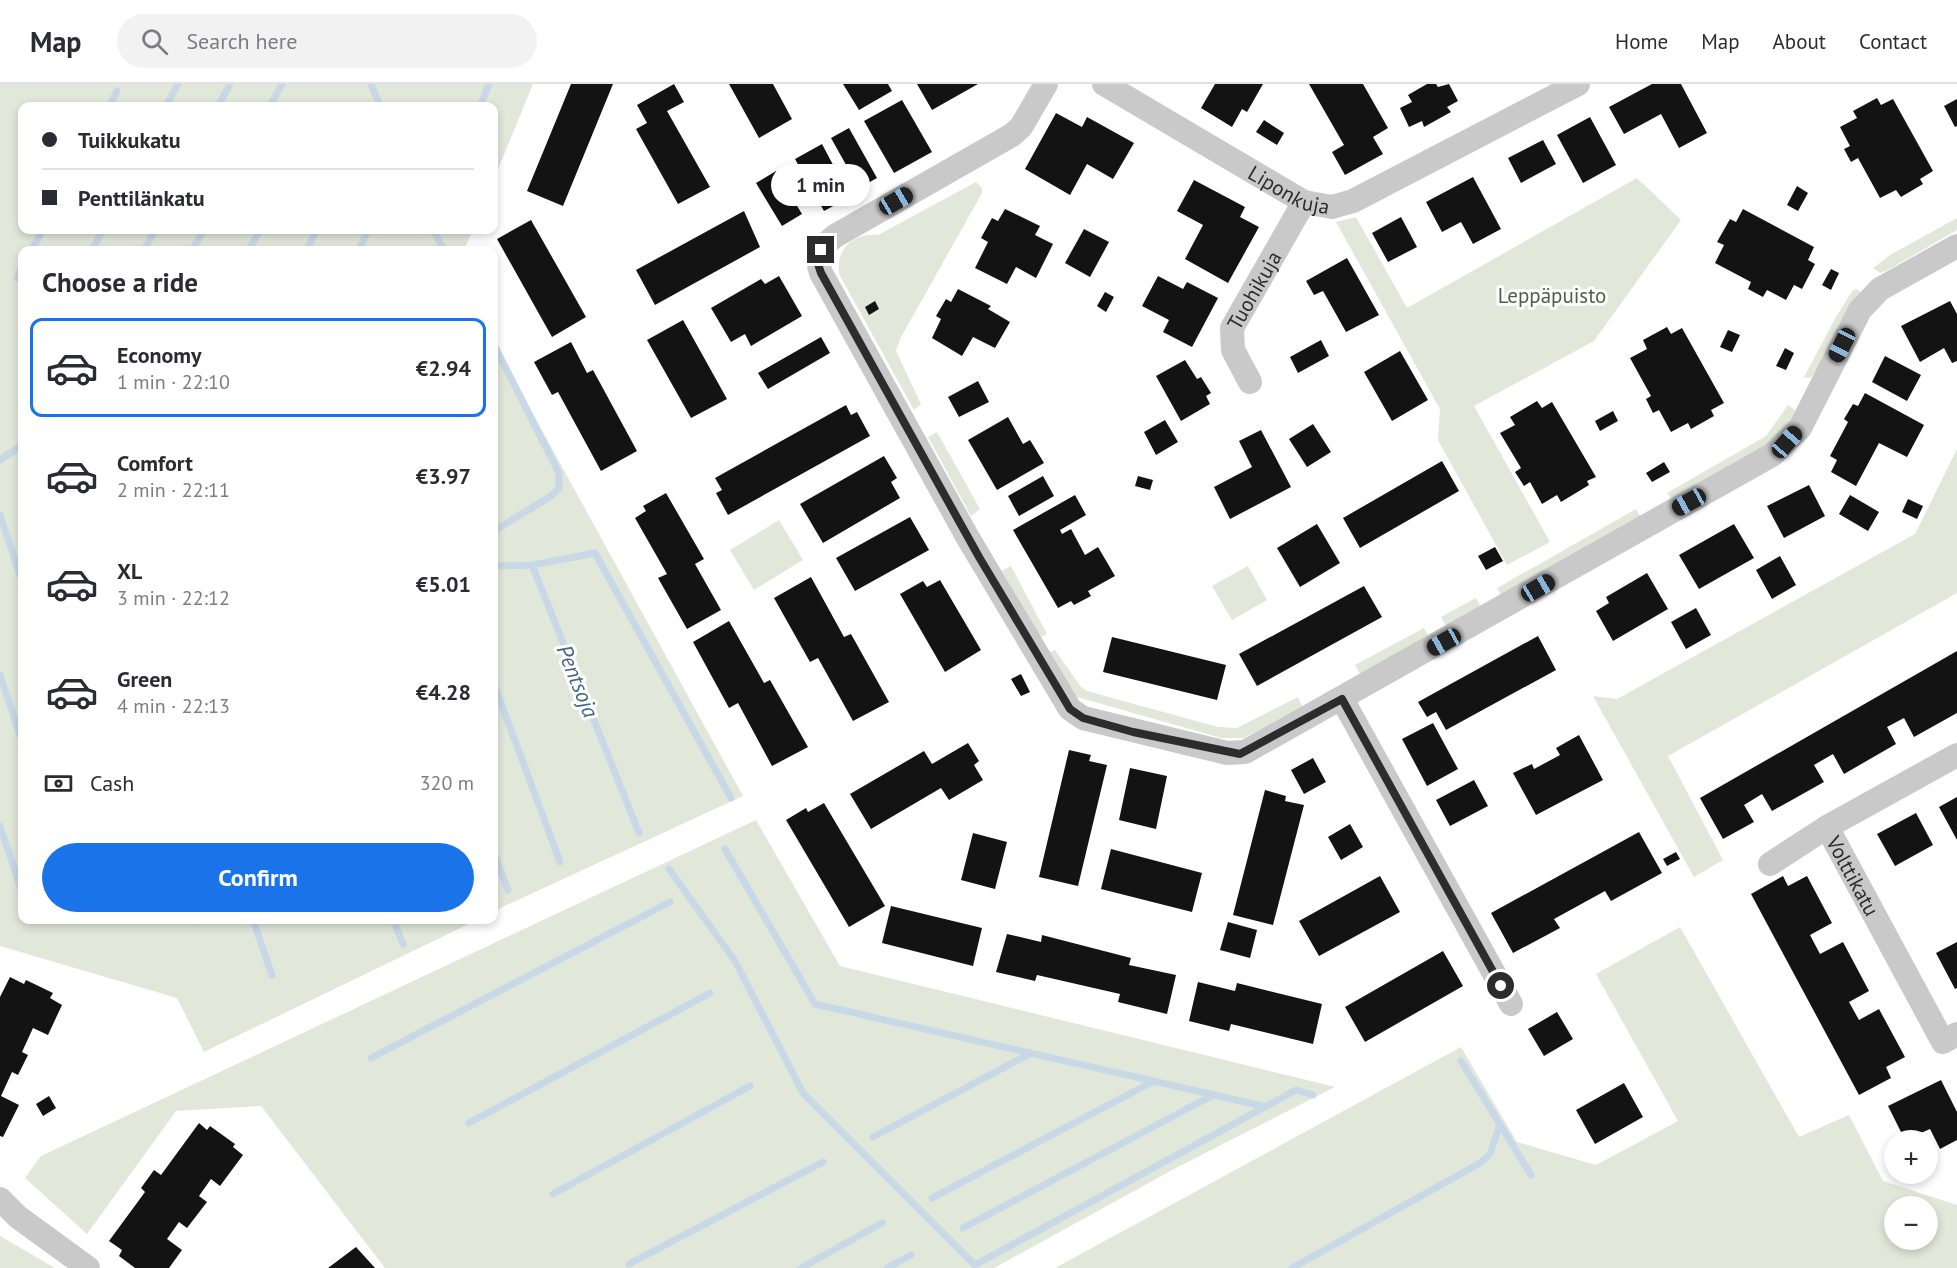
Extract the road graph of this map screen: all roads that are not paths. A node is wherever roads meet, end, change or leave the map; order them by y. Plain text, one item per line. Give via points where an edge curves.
1 (1046, 84) edge
2 (1104, 84) edge
3 (1578, 84) edge
4 (1304, 202) junction
5 (1957, 246) edge
6 (1250, 382) dead end
7 (1342, 699) junction
8 (1957, 755) edge
9 (1827, 827) junction
10 (1770, 864) dead end
11 (1511, 1004) dead end
12 (1957, 1034) edge
13 (0, 1199) edge
14 (88, 1268) edge

1 - 7 street via 1012,135 829,241 818,256 821,273 1033,651 1076,714 1133,732 1240,754
2 - 4 street, Liponkuja
3 - 4 street, Liponkuja via 1353,201 1332,207
4 - 6 street, Tuohikuja via 1232,328 1233,350
5 - 7 street via 1880,289 1860,310 1800,428 1772,455
7 - 11 street
8 - 9 street, Volttikatu
9 - 10 street
9 - 12 street, Volttikatu via 1943,1042
13 - 14 street via 35,1231

